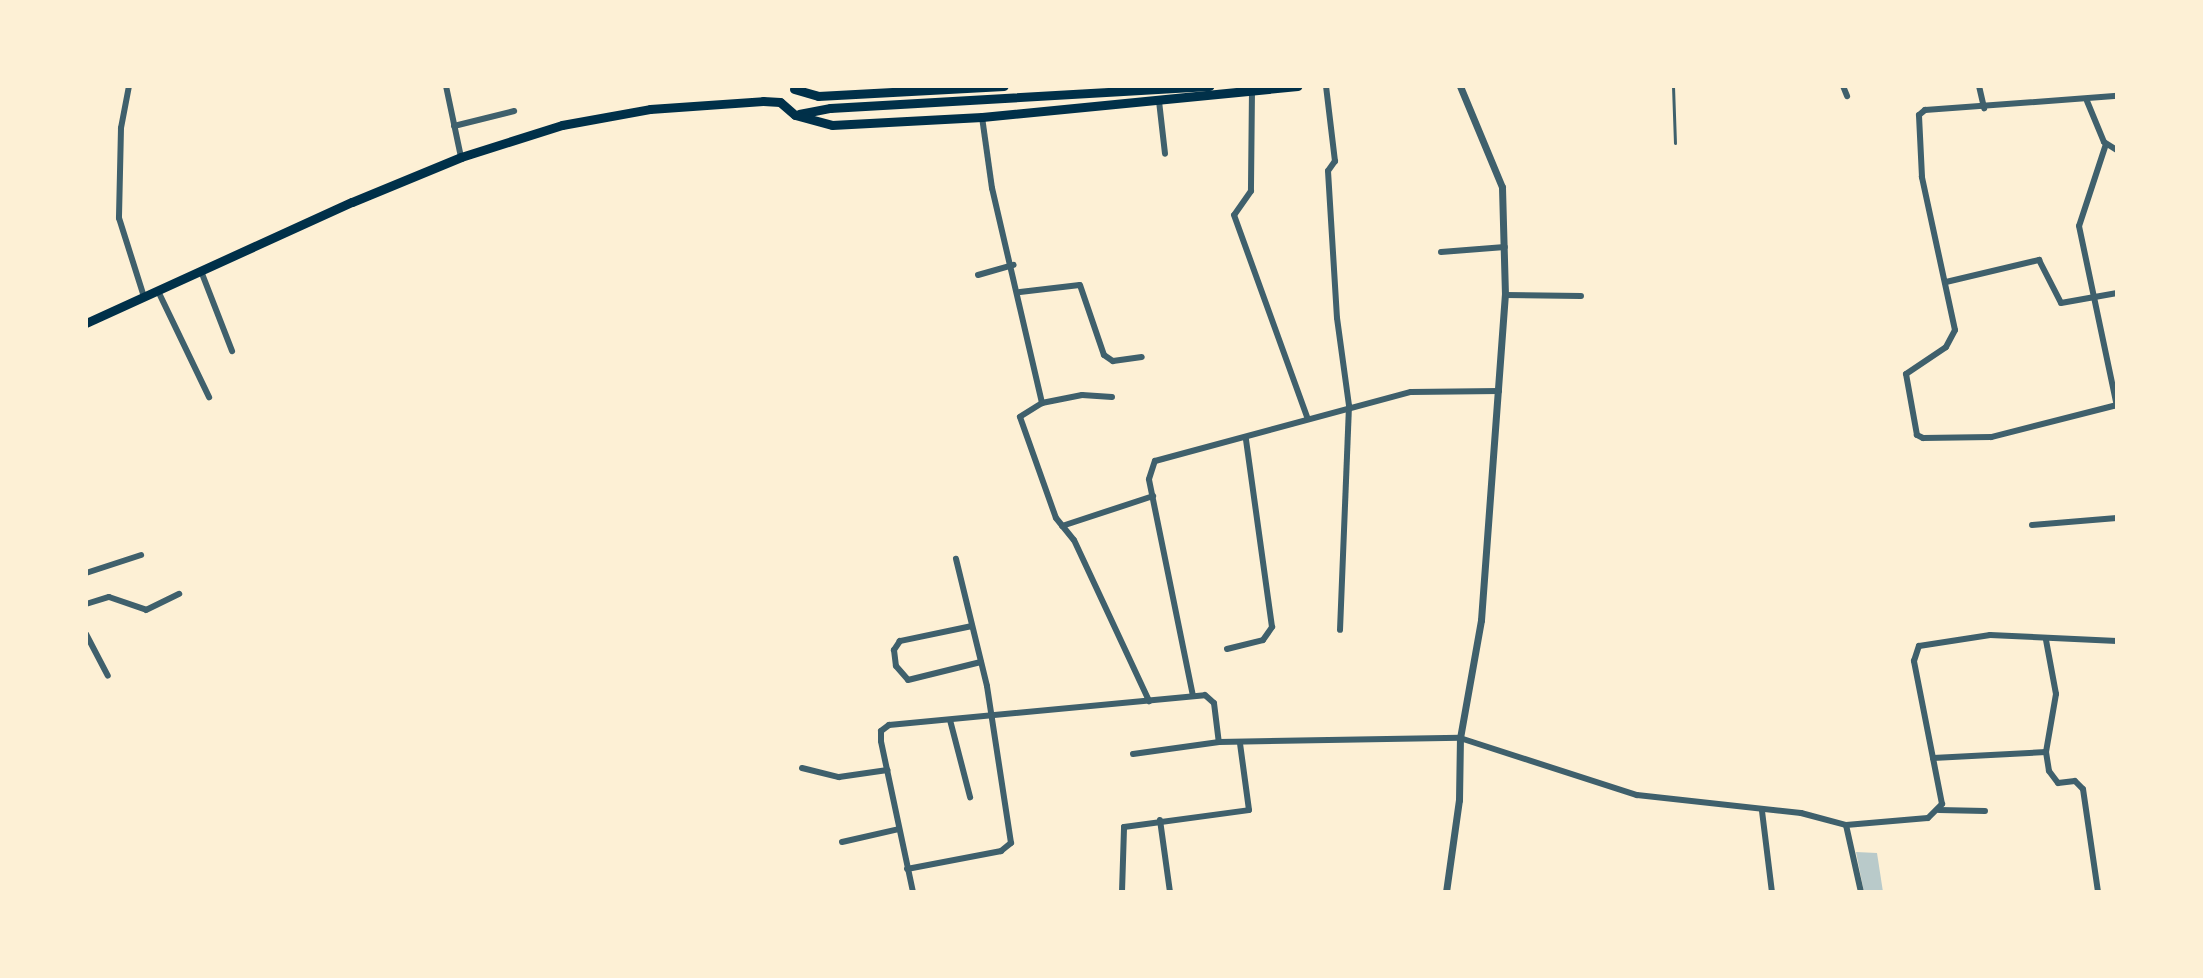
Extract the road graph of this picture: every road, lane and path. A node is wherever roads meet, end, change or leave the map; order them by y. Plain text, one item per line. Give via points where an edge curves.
1 (129, 86) edge
2 (446, 86) edge
3 (1004, 86) edge
4 (1209, 86) edge
5 (1297, 86) edge
6 (1326, 86) edge
7 (1460, 86) edge
8 (1673, 86) edge
9 (1843, 86) edge
10 (1979, 86) edge
11 (796, 87) edge
12 (1252, 90) junction
13 (1847, 96) dead end
14 (2117, 96) edge
15 (1159, 101) junction
16 (2087, 101) junction
17 (780, 102) junction
18 (1984, 108) junction
19 (514, 111) dead end
20 (795, 115) junction
21 (982, 117) junction
22 (454, 126) junction
23 (1675, 143) dead end
24 (2106, 144) junction
25 (2117, 150) edge
26 (1165, 154) dead end
27 (461, 157) junction
28 (1505, 247) junction
29 (1441, 252) dead end
30 (1014, 265) junction
31 (201, 271) junction
32 (978, 275) dead end
33 (1946, 282) junction
34 (158, 291) junction
35 (1020, 292) junction
36 (2117, 293) edge
37 (1505, 295) junction
38 (1581, 296) dead end
39 (2093, 296) junction
40 (144, 297) junction
41 (86, 323) edge
42 (232, 351) dead end
43 (2117, 356) edge
44 (1142, 357) dead end
45 (2107, 359) junction
46 (1499, 391) junction
47 (209, 397) dead end
48 (1112, 397) dead end
49 (1042, 403) junction
50 (1349, 406) junction
51 (2117, 406) edge
52 (1307, 417) junction
53 (1246, 439) junction
54 (1153, 496) junction
55 (2117, 518) edge
56 (2032, 525) dead end
57 (1062, 526) junction
58 (141, 555) dead end
59 (956, 559) dead end
60 (86, 573) edge
61 (179, 594) dead end
62 (86, 604) edge
63 (972, 626) junction
64 (1340, 630) dead end
65 (86, 634) edge
66 (2046, 640) junction
67 (2117, 641) edge
68 (1227, 649) dead end
69 (981, 662) junction
70 (108, 676) dead end
71 (1193, 696) junction
72 (1149, 701) junction
73 (990, 716) junction
74 (950, 720) junction
75 (1460, 738) junction
76 (1219, 742) junction
77 (1240, 743) junction
78 (2046, 752) junction
79 (1133, 754) dead end
80 (1933, 758) junction
81 (802, 768) dead end
82 (887, 770) junction
83 (970, 797) dead end
84 (1939, 810) junction
85 (1762, 811) junction
86 (1985, 811) dead end
87 (1160, 820) junction
88 (1846, 825) junction
89 (899, 829) junction
90 (842, 842) dead end
91 (907, 869) junction
92 (913, 892) edge
93 (1122, 892) edge
94 (1170, 892) edge
95 (1446, 892) edge
96 (1772, 892) edge
97 (1861, 892) edge
98 (2098, 892) edge

1 - 40 street via 121,128 119,218
2 - 22 street
3 - 11 main road via 818,96
4 - 20 main road via 830,108
5 - 12 main road
6 - 50 street via 1335,161 1328,171 1337,318
7 - 28 street via 1499,173
8 - 23 lane
9 - 13 street
10 - 18 street
11 - 17 main road
12 - 15 main road
12 - 52 street via 1251,191 1234,215
14 - 16 street
15 - 21 main road
15 - 26 street
16 - 18 street
16 - 24 street
17 - 20 main road
17 - 27 main road via 623,114 562,125
18 - 33 street via 1925,110 1919,115 1922,177
19 - 22 street
20 - 21 main road via 832,125
21 - 30 street via 992,188
22 - 27 street
24 - 25 street
24 - 39 street via 2079,226
27 - 31 main road
28 - 29 street
28 - 37 street
30 - 32 street
30 - 35 street
31 - 34 main road
31 - 42 street
33 - 39 street via 2039,260 2055,300
33 - 51 street via 1954,338 1906,374 1917,435 1991,437
34 - 40 main road
34 - 47 street
35 - 44 street via 1080,285 1104,355 1113,361
35 - 49 street
36 - 39 street
37 - 38 street
37 - 46 street
39 - 45 street
40 - 41 main road
43 - 45 street
45 - 51 street
46 - 50 street via 1411,392
46 - 75 street via 1481,620
48 - 49 street via 1082,395
49 - 57 street via 1020,417
50 - 52 street
50 - 64 street
52 - 53 street
53 - 54 street via 1155,461 1148,474
53 - 68 street via 1272,627 1263,640
54 - 57 street
54 - 71 street
55 - 56 street
57 - 72 street
58 - 60 street
59 - 63 street
61 - 62 street via 140,610 109,597
63 - 69 street
63 - 69 street via 902,640 894,650 896,666 908,680
65 - 70 street
66 - 67 street
66 - 78 street via 2056,694
66 - 80 street via 1990,635 1919,646 1914,661
69 - 73 street
71 - 72 street
71 - 76 street via 1208,696 1214,703
72 - 73 street
73 - 74 street
73 - 91 street via 1011,845
74 - 82 street via 885,727 881,733
74 - 83 street
75 - 77 street
75 - 85 street via 1637,795
75 - 95 street via 1459,800
76 - 77 street
76 - 79 street
77 - 87 street via 1248,812
78 - 80 street
78 - 98 street via 2052,778 2080,783 2083,789
80 - 84 street
81 - 82 street via 839,777
82 - 89 street
84 - 86 street
84 - 88 street via 1928,818
85 - 88 street via 1825,817
85 - 96 street
87 - 93 street via 1123,829
87 - 94 street
88 - 97 street
89 - 90 street
89 - 91 street
91 - 92 street

